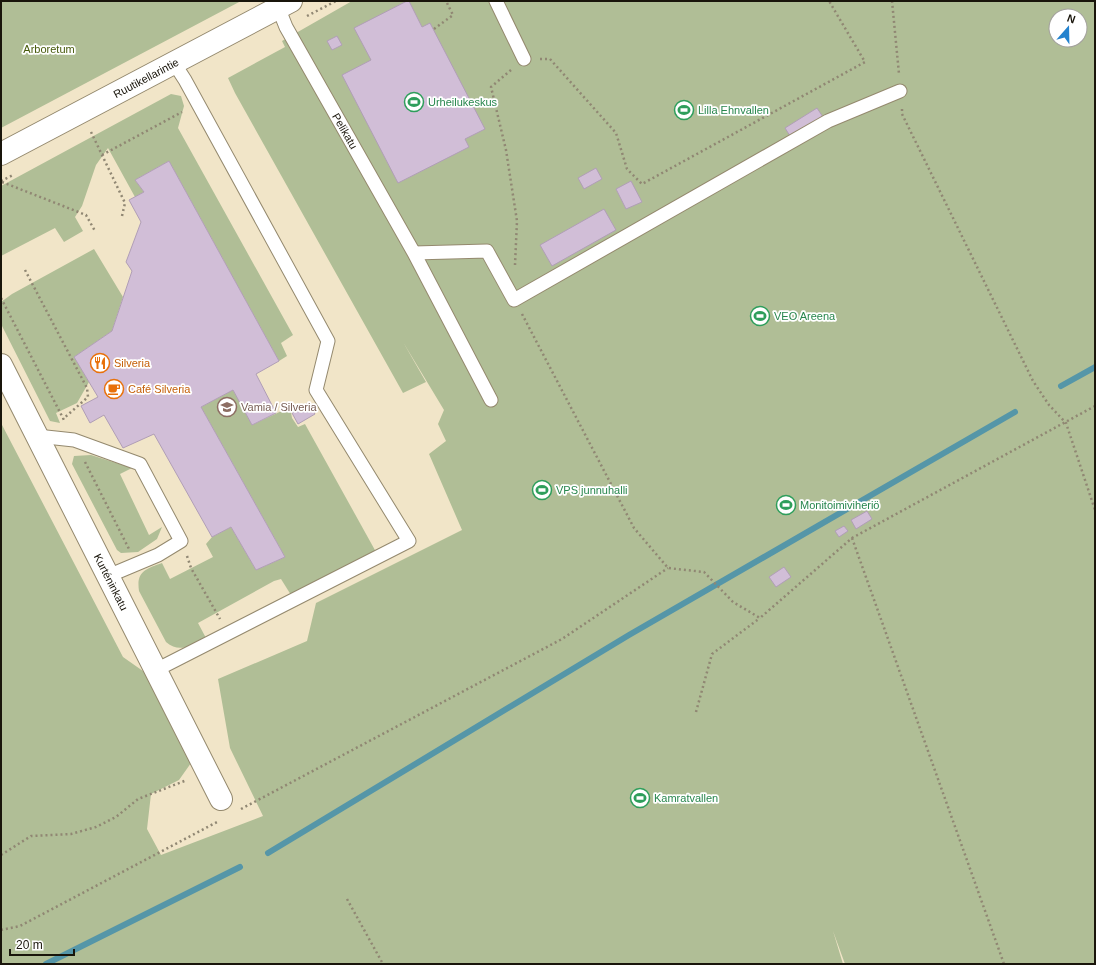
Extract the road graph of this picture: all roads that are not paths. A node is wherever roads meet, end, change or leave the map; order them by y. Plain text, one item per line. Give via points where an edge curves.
1 (496, 1) edge
2 (284, 4) edge
3 (524, 59) road end
4 (174, 63) junction
5 (900, 91) road end
6 (1, 154) edge
7 (414, 253) junction
8 (1, 365) edge
9 (491, 400) dead end
10 (37, 436) junction
11 (108, 576) junction
12 (156, 670) junction
13 (227, 810) road end

1 - 3 lane
2 - 4 street, Ruutikellarintie
2 - 7 lane, Pelikatu via 286,27
4 - 6 street, Ruutikellarintie
4 - 12 lane via 328,341 316,390 409,541
5 - 7 lane via 828,122 514,300 487,251
7 - 9 lane, Pelikatu
8 - 10 street, Kurténinkatu
10 - 11 street, Kurténinkatu
10 - 11 lane via 74,440 140,464 181,541 158,555
11 - 12 street, Kurténinkatu
12 - 13 street, Kurténinkatu

